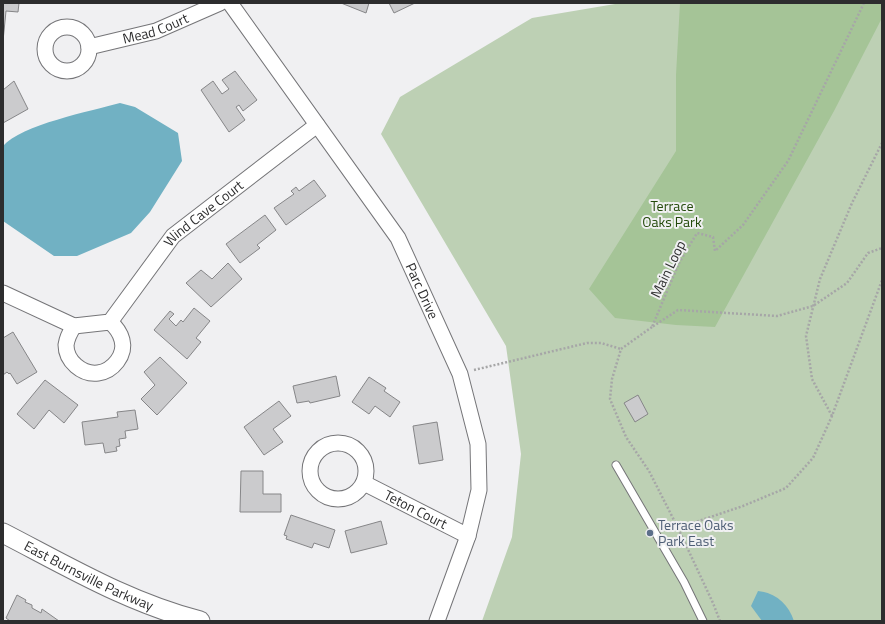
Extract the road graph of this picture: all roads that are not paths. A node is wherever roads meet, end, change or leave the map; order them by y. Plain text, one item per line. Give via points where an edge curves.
1 (220, 3) edge
2 (230, 3) edge
3 (89, 47) dead end
4 (317, 125) junction
5 (3, 293) edge
6 (110, 322) junction
7 (74, 326) junction
8 (616, 465) dead end
9 (364, 483) dead end
10 (3, 533) edge
11 (468, 536) junction
12 (200, 621) edge
13 (437, 621) edge
14 (703, 621) edge

1 - 3 street, Mead Court via 156,31
2 - 4 street, Parc Drive
4 - 6 street, Wind Cave Court via 173,236
4 - 11 street, Parc Drive via 398,238 460,374 478,444 479,490
5 - 7 street
6 - 7 street
6 - 7 street via 118,330 122,352 113,366 98,373 86,372 76,366 69,357 66,346 68,335
8 - 14 lane via 684,582
9 - 11 street, Teton Court
10 - 12 street, East Burnsville Parkway via 132,599
11 - 13 street, Parc Drive

